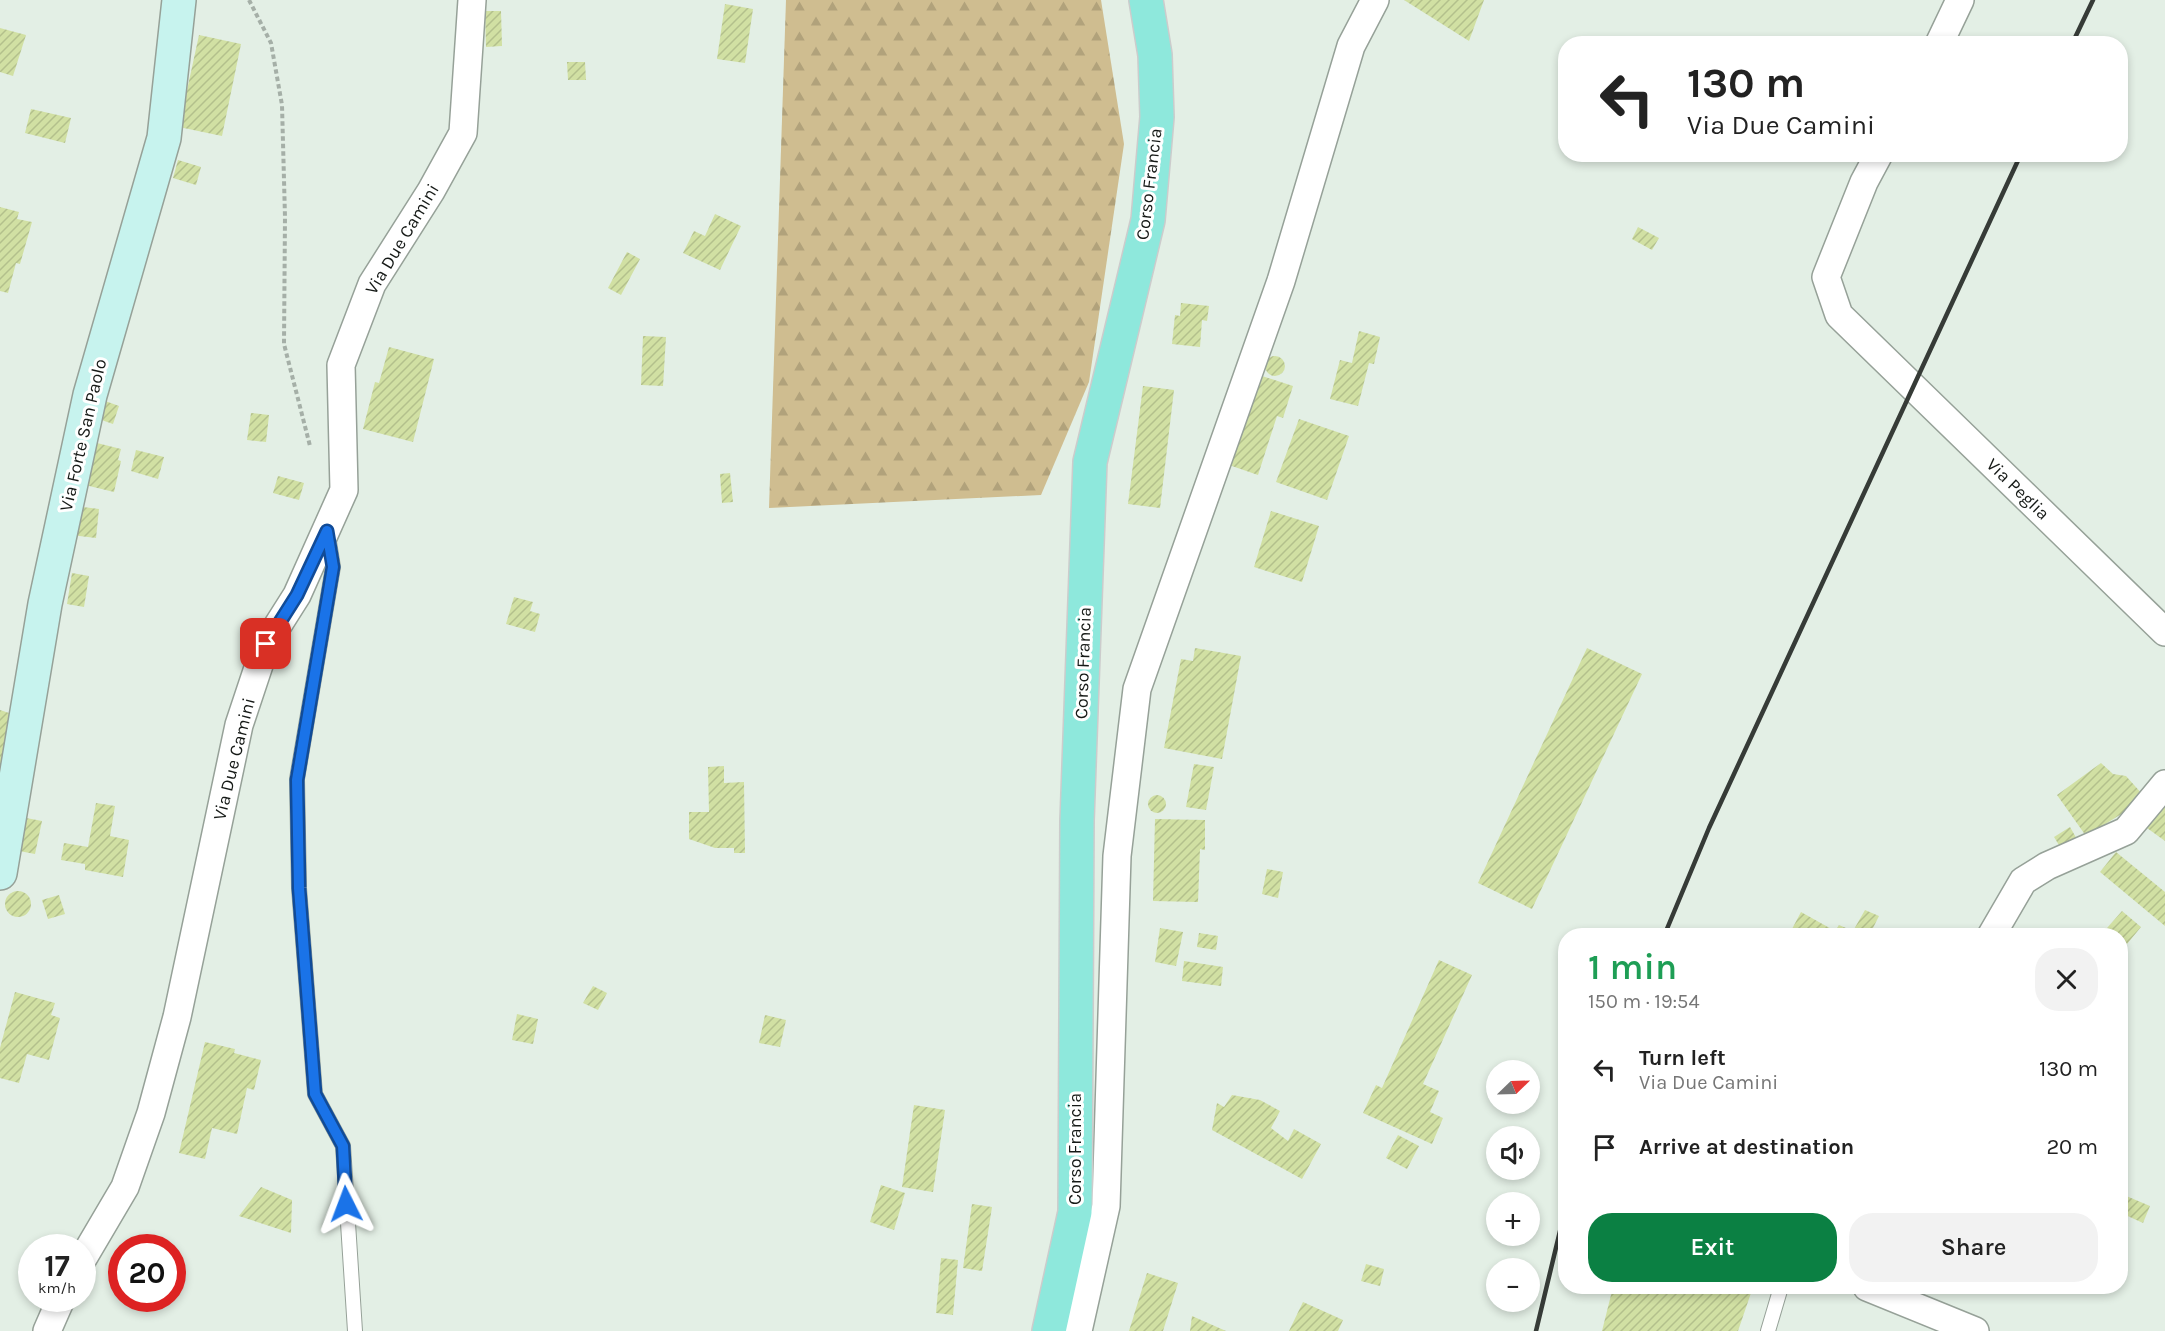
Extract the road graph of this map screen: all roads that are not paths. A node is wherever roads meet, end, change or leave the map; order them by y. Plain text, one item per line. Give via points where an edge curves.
1 (179, 0) edge
2 (472, 0) edge
3 (1146, 0) edge
4 (1375, 0) edge
5 (1960, 0) edge
6 (1943, 36) edge
7 (1875, 162) edge
8 (327, 531) junction
9 (2165, 632) edge
10 (2165, 784) edge
11 (0, 873) edge
12 (1996, 928) edge
13 (96, 1236) edge
14 (1779, 1294) edge
15 (1884, 1294) edge
16 (55, 1312) edge
17 (47, 1331) edge
18 (355, 1331) edge
19 (1049, 1331) edge
20 (1078, 1331) edge
21 (1768, 1331) edge
22 (1976, 1331) edge

1 - 11 street, Via Forte San Paolo via 164,138 90,396 45,604
2 - 8 street, Via Due Camini via 463,133 372,284 340,365 344,490
3 - 19 main road, Corso Francia via 1155,55 1157,117 1148,220 1090,462 1077,821 1075,1212
4 - 20 street via 1351,46 1281,281 1137,689 1118,856 1106,1206
5 - 6 street
7 - 9 street, Via Peglia via 1826,277 1839,315
8 - 13 street, Via Due Camini via 297,595 266,644 238,725 177,1017 151,1113 125,1187
8 - 18 lane via 333,567 297,780 299,888 315,1094 343,1146
10 - 12 street via 2126,831 2047,866 2023,881
14 - 21 lane
15 - 22 street
16 - 17 street

